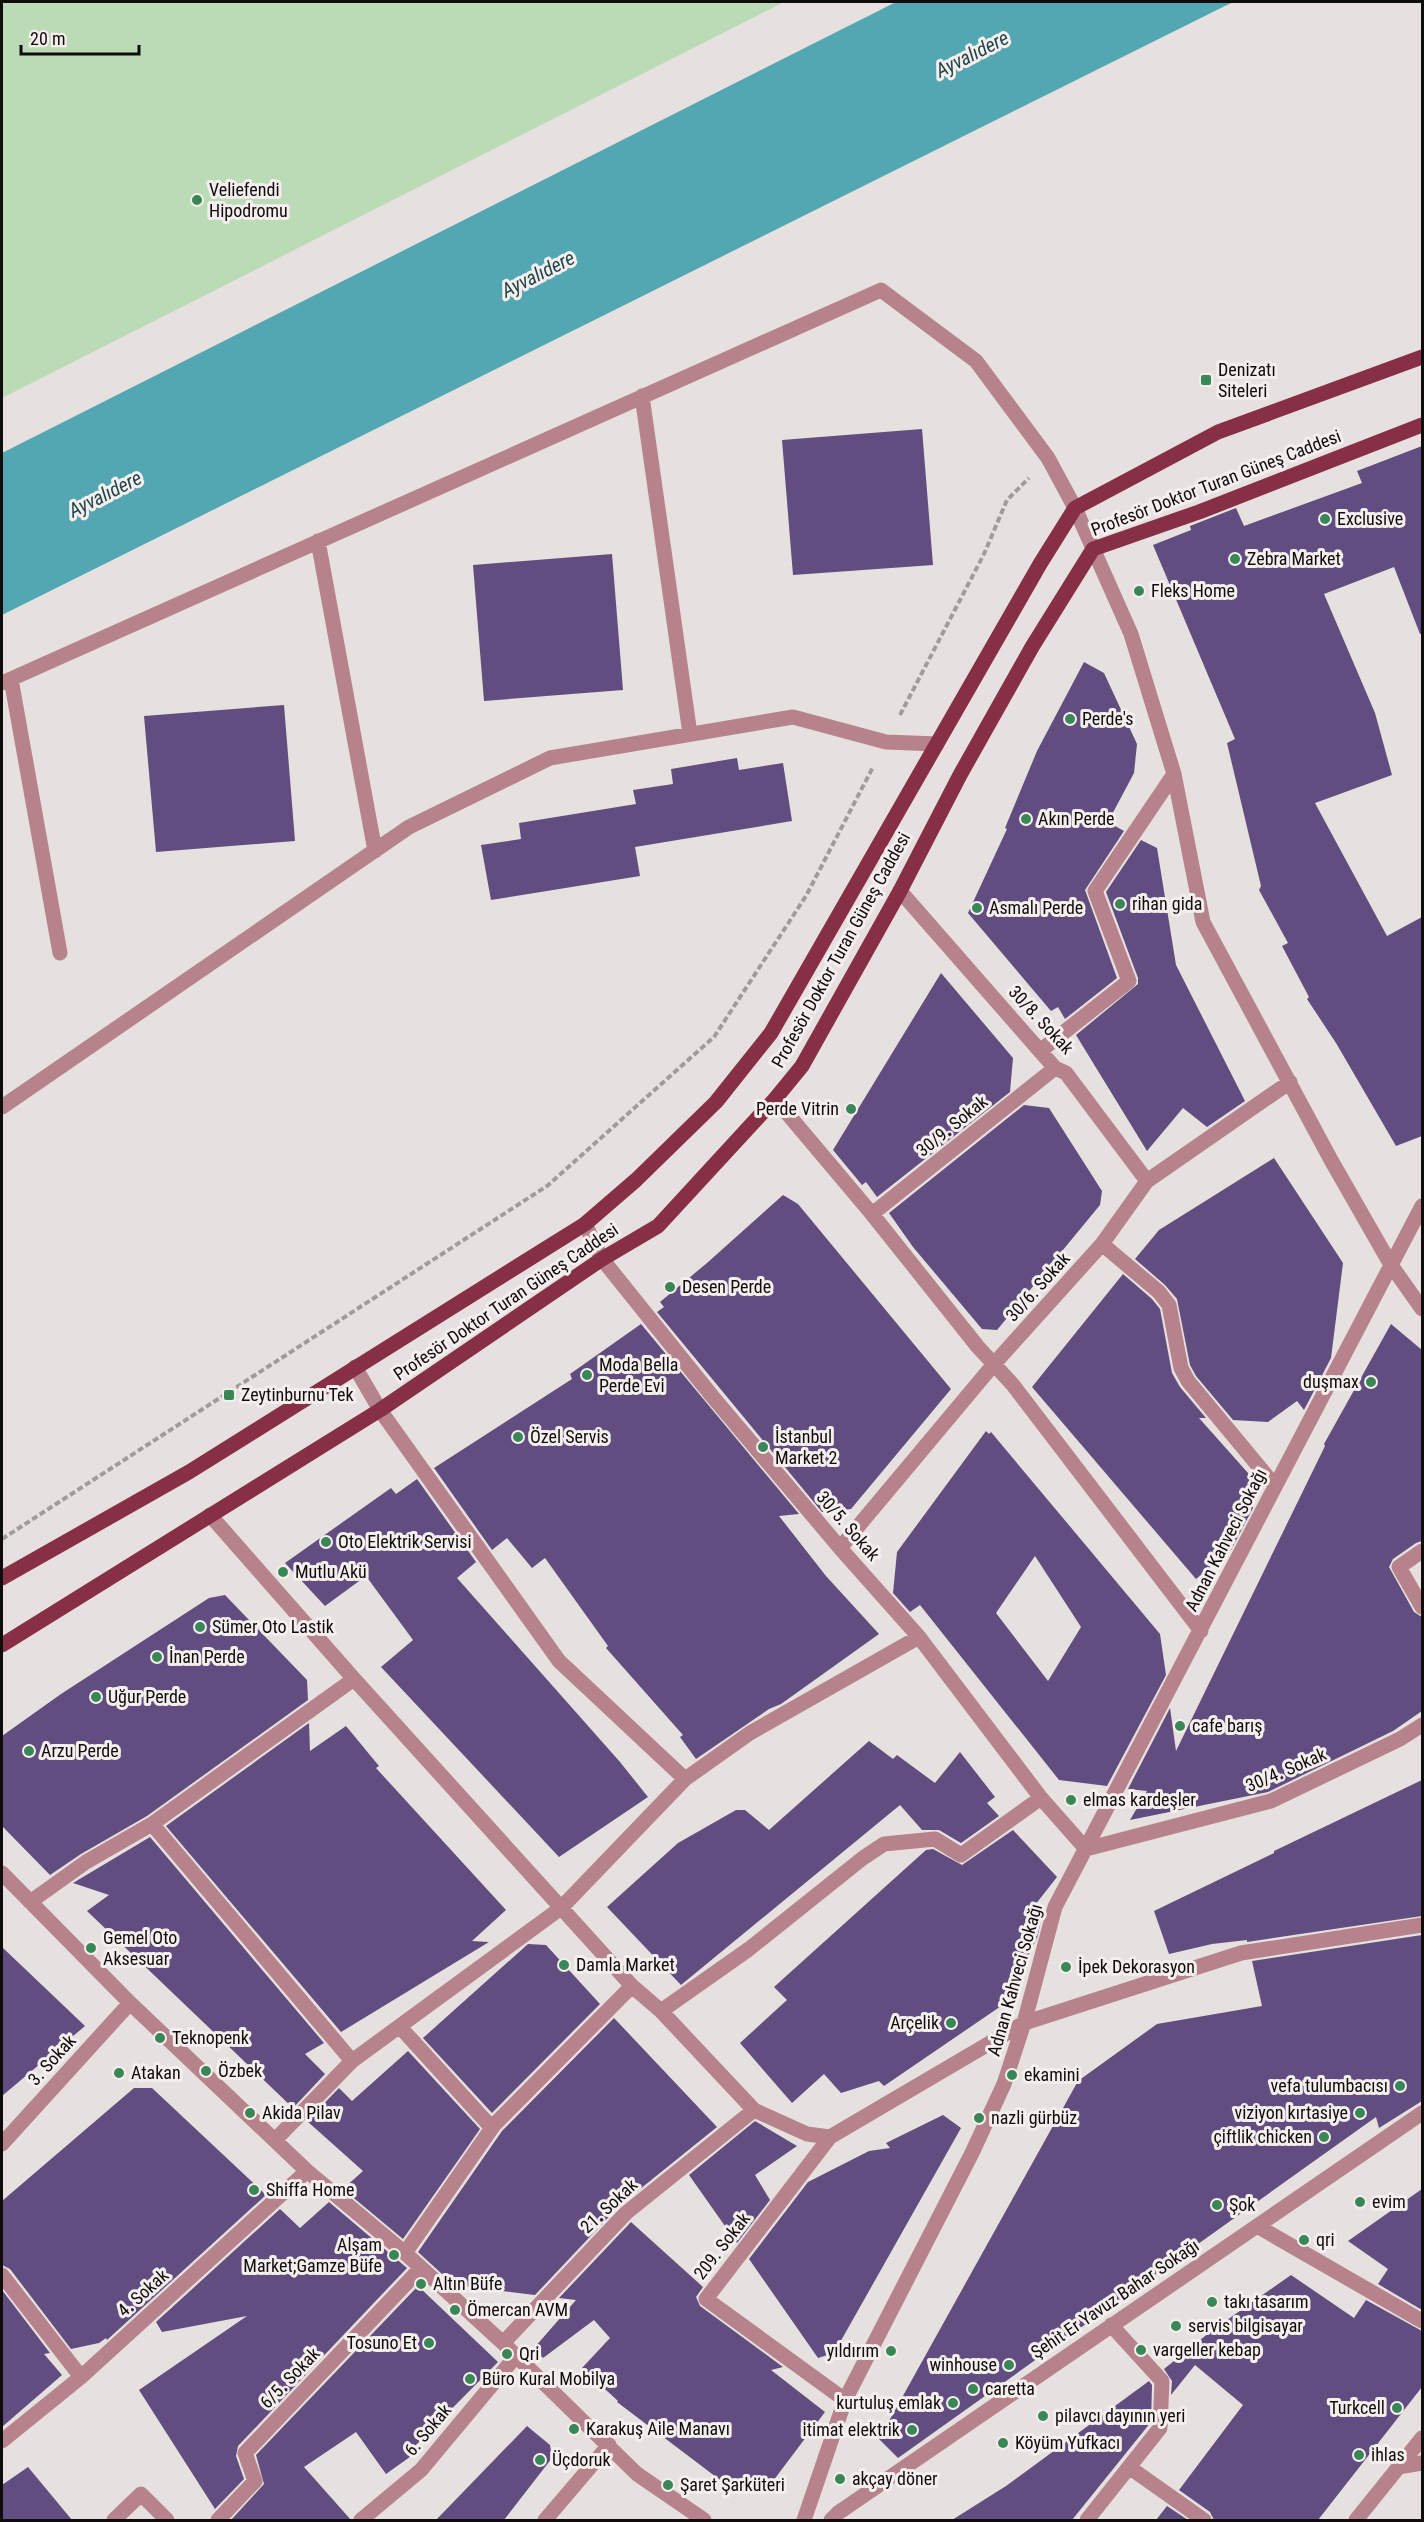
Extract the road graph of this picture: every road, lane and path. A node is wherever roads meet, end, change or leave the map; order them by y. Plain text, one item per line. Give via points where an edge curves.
1 (1422, 357) edge
2 (642, 396) junction
3 (1422, 425) edge
4 (1048, 458) junction
5 (1075, 508) junction
6 (318, 542) junction
7 (1093, 549) junction
8 (6, 681) edge
9 (690, 735) junction
10 (886, 742) junction
11 (937, 744) junction
12 (1174, 774) junction
13 (375, 851) junction
14 (900, 891) junction
15 (60, 953) dead end
16 (1040, 1051) junction
17 (1055, 1068) junction
18 (1290, 1082) junction
19 (776, 1099) junction
20 (2, 1107) edge
21 (1147, 1181) junction
22 (1422, 1206) edge
23 (872, 1214) junction
24 (585, 1224) junction
25 (1102, 1244) junction
26 (602, 1259) junction
27 (1391, 1265) junction
28 (1422, 1309) edge
29 (994, 1364) junction
30 (355, 1367) junction
31 (380, 1410) junction
32 (1275, 1486) junction
33 (210, 1515) junction
34 (2, 1539) edge
35 (840, 1548) junction
36 (1422, 1551) edge
37 (2, 1578) edge
38 (1422, 1607) edge
39 (1201, 1631) junction
40 (919, 1637) junction
41 (2, 1645) edge
42 (354, 1679) junction
43 (1422, 1725) edge
44 (684, 1779) junction
45 (1041, 1798) junction
46 (152, 1824) junction
47 (1086, 1849) junction
48 (2, 1873) edge
49 (30, 1902) junction
50 (561, 1908) junction
51 (1422, 1925) edge
52 (632, 1986) junction
53 (130, 2003) junction
54 (661, 2012) junction
55 (1024, 2023) junction
56 (400, 2027) junction
57 (352, 2061) junction
58 (754, 2110) junction
59 (1422, 2113) edge
60 (492, 2128) junction
61 (830, 2137) junction
62 (275, 2140) junction
63 (2, 2144) edge
64 (307, 2170) junction
65 (1257, 2226) junction
66 (405, 2253) junction
67 (421, 2268) junction
68 (2, 2274) edge
69 (1422, 2321) edge
70 (1111, 2325) junction
71 (502, 2343) junction
72 (516, 2356) junction
73 (81, 2377) junction
74 (845, 2400) junction
75 (1422, 2438) edge
76 (2, 2441) edge
77 (609, 2445) junction
78 (1422, 2463) edge
79 (1398, 2467) junction
80 (1129, 2468) junction
81 (839, 2518) edge
82 (114, 2520) edge
83 (167, 2520) edge
84 (218, 2520) edge
85 (361, 2520) edge
86 (545, 2520) edge
87 (704, 2520) edge
88 (804, 2520) edge
89 (1087, 2520) edge
90 (1204, 2520) edge
91 (1356, 2520) edge

1 - 5 main road, Profesör Doktor Turan Güneş Caddesi via 1218,432
2 - 4 street via 881,290 976,361
2 - 6 street
2 - 9 street
3 - 7 main road, Profesör Doktor Turan Güneş Caddesi
4 - 5 street
4 - 10 path via 1007,500 984,554
5 - 7 street
5 - 11 main road, Profesör Doktor Turan Güneş Caddesi
6 - 8 street
6 - 13 street
7 - 12 street via 1131,634
7 - 14 main road, Profesör Doktor Turan Güneş Caddesi via 960,774
8 - 15 street
9 - 10 street via 793,717
9 - 13 street via 550,758 410,827
10 - 11 street
10 - 34 path via 806,896 714,1037 547,1186
11 - 24 main road, Profesör Doktor Turan Güneş Caddesi via 771,1033 716,1102
12 - 16 street via 1095,891 1129,981
12 - 18 street via 1203,922
13 - 20 street
14 - 16 street, 30/8. Sokak
14 - 19 main road, Profesör Doktor Turan Güneş Caddesi via 802,1066
16 - 17 street, 30/8. Sokak
17 - 21 street, 30/8. Sokak via 1066,1073
17 - 23 street, 30/9. Sokak
18 - 21 street, 30/6. Sokak
18 - 27 street
19 - 23 street
19 - 26 main road, Profesör Doktor Turan Güneş Caddesi via 658,1226
21 - 25 street, 30/6. Sokak
22 - 27 street, Adnan Kahveci Sokağı
23 - 29 street
24 - 26 street, 30/5. Sokak
24 - 30 main road, Profesör Doktor Turan Güneş Caddesi
25 - 29 street, 30/6. Sokak
25 - 32 street via 1169,1305 1181,1368 1188,1381
26 - 31 main road, Profesör Doktor Turan Güneş Caddesi
26 - 35 street, 30/5. Sokak
27 - 28 street
27 - 32 street, Adnan Kahveci Sokağı
29 - 35 street, 30/6. Sokak
29 - 39 street
30 - 31 street
30 - 37 main road, Profesör Doktor Turan Güneş Caddesi via 189,1472
31 - 33 main road, Profesör Doktor Turan Güneş Caddesi
31 - 44 street via 559,1661
32 - 39 street, Adnan Kahveci Sokağı
33 - 41 main road, Profesör Doktor Turan Güneş Caddesi
33 - 42 street
35 - 40 street, 30/5. Sokak
36 - 38 street via 1399,1567
39 - 47 street, Adnan Kahveci Sokağı
40 - 44 street via 750,1733
40 - 45 street, 30/5. Sokak
42 - 46 street
42 - 50 street
43 - 47 street, 30/4. Sokak via 1271,1801
44 - 50 street
45 - 47 street, 30/5. Sokak
45 - 54 street via 961,1855 935,1839 884,1844
46 - 49 street via 86,1862
46 - 57 street
47 - 55 street, Adnan Kahveci Sokağı via 1054,1907
48 - 49 street
49 - 53 street
50 - 52 street
50 - 56 street
51 - 55 street via 1240,1953
52 - 54 street
52 - 60 street
53 - 62 street
53 - 63 street, 3. Sokak
54 - 58 street
55 - 61 street
55 - 74 street, Adnan Kahveci Sokağı via 1004,2084 972,2153
56 - 57 street
56 - 60 street
57 - 62 street
58 - 61 street via 807,2134
58 - 71 street, 21. Sokak via 626,2213
59 - 65 street, Şehit Er Yavuz Bahar Sokağı
60 - 66 street
61 - 74 street, 209. Sokak via 706,2299
62 - 64 street
64 - 66 street
64 - 73 street, 4. Sokak
65 - 69 street
65 - 70 street, Şehit Er Yavuz Bahar Sokağı
66 - 67 street
67 - 71 street
67 - 84 street, 6/5. Sokak via 245,2453 255,2481
68 - 73 street
70 - 80 street via 1162,2381 1160,2428
70 - 81 street, Şehit Er Yavuz Bahar Sokağı
71 - 72 street
72 - 77 street
72 - 85 street, 6. Sokak via 422,2470
73 - 76 street, 4. Sokak
74 - 88 street, Adnan Kahveci Sokağı
75 - 79 street
77 - 86 street
77 - 87 street via 637,2474
78 - 79 street
79 - 91 street
80 - 89 street
80 - 90 street
82 - 83 street via 141,2494

